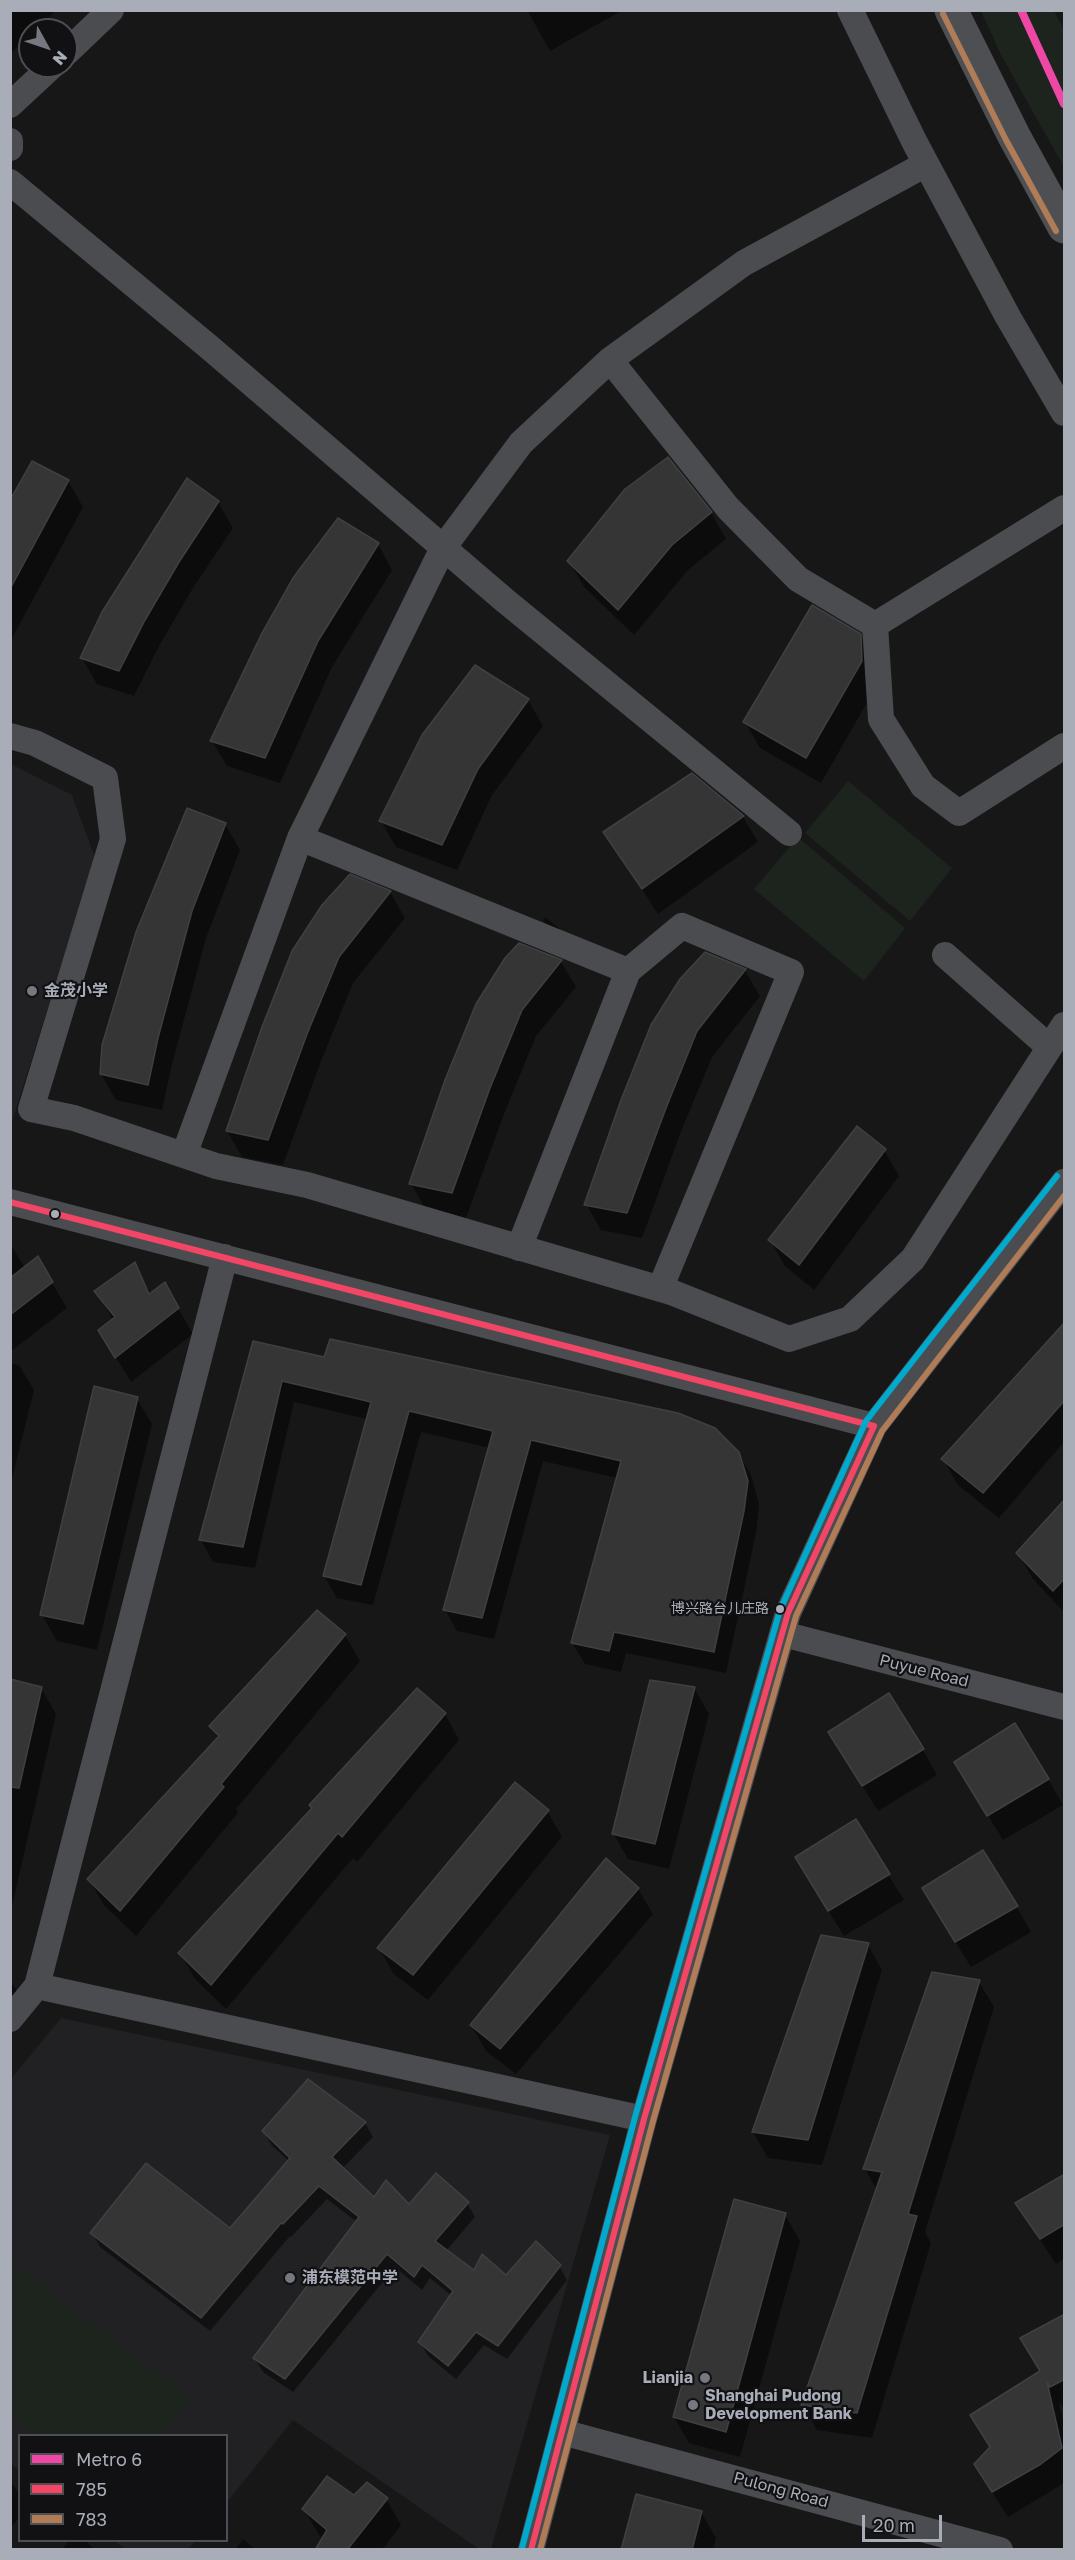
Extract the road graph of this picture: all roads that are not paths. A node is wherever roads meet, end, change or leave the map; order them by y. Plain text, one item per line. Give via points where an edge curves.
1 (111, 10) edge
2 (850, 10) edge
3 (951, 10) edge
4 (78, 41) edge
5 (39, 78) edge
6 (10, 105) edge
7 (10, 141) edge
8 (10, 148) edge
9 (926, 164) junction
10 (10, 182) edge
11 (1065, 227) edge
12 (610, 360) junction
13 (1065, 413) edge
14 (1065, 508) edge
15 (443, 548) junction
16 (875, 625) junction
17 (10, 736) edge
18 (1065, 746) edge
19 (789, 832) dead end
20 (300, 838) junction
21 (945, 955) dead end
22 (628, 971) junction
23 (1065, 1025) edge
24 (1049, 1047) junction
25 (184, 1155) junction
26 (1065, 1182) edge
27 (10, 1202) edge
28 (519, 1248) junction
29 (225, 1257) junction
30 (660, 1289) junction
31 (874, 1426) junction
32 (783, 1634) junction
33 (1065, 1707) edge
34 (37, 1986) junction
35 (10, 2019) edge
36 (644, 2119) junction
37 (562, 2432) junction
38 (531, 2550) edge
39 (1000, 2550) edge

1 - 4 street
2 - 9 street
3 - 11 main road
5 - 6 street
7 - 8 street
9 - 12 street via 744,263
9 - 13 street
10 - 15 street
12 - 15 street via 521,443
12 - 16 street via 728,508 798,579
14 - 16 street
15 - 19 street
15 - 20 street
16 - 18 street via 881,719 923,786 959,813
17 - 25 street via 34,743 105,778 113,839 31,1109 74,1118
20 - 22 street
20 - 25 street
21 - 24 street
22 - 28 street
22 - 30 street via 682,926 791,972
23 - 24 street
24 - 30 street via 913,1259 850,1319 789,1339
25 - 28 street via 216,1166 308,1185
26 - 31 street
27 - 29 street
28 - 30 street
29 - 31 street
29 - 34 street
31 - 32 street via 788,1613
32 - 33 street, Puyue Road
32 - 36 street
34 - 35 street
34 - 36 street
36 - 37 street
37 - 38 street
37 - 39 street, Pulong Road

